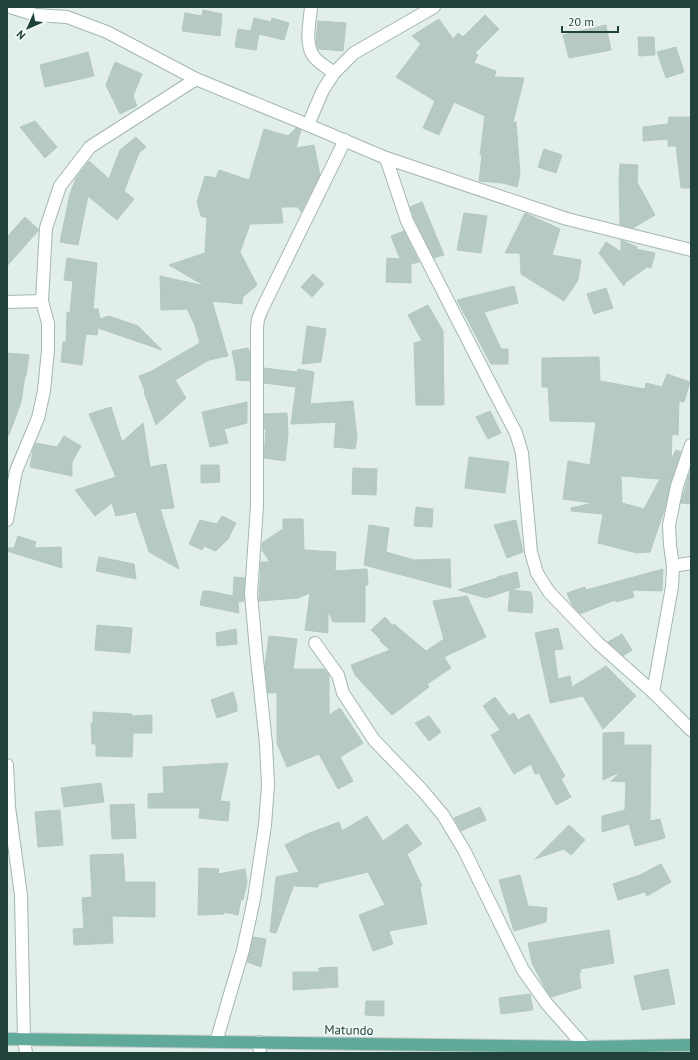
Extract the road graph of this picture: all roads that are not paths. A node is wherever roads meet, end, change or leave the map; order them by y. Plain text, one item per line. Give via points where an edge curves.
1 (10, 7) edge
2 (311, 7) edge
3 (434, 7) edge
4 (334, 73) junction
5 (196, 79) junction
6 (308, 124) junction
7 (345, 140) junction
8 (386, 158) junction
9 (691, 250) edge
10 (42, 301) junction
11 (7, 302) edge
12 (691, 445) edge
13 (7, 520) edge
14 (691, 563) edge
15 (673, 566) junction
16 (315, 643) dead end
17 (653, 692) junction
18 (691, 730) edge
19 (7, 765) edge
20 (7, 1039) edge
21 (24, 1039) junction
22 (216, 1042) junction
23 (691, 1045) edge
24 (585, 1047) junction
25 (260, 1048) edge
26 (26, 1053) edge

1 - 5 street via 36,16 67,17 87,24
2 - 4 street via 310,49 315,58
3 - 4 street via 354,53
4 - 6 street via 323,90
5 - 6 street
5 - 10 street via 90,147 60,186 46,228
6 - 7 street
7 - 8 street
7 - 22 street via 258,319 256,506 251,594 268,785 254,900 243,950
8 - 9 street via 567,219
8 - 17 street via 408,221 516,433 522,453 531,552 537,573 549,592 598,643
10 - 11 street
10 - 13 street via 48,323 44,391 38,418 16,471
12 - 15 street via 677,486 669,525
14 - 15 street
15 - 17 street via 672,587
16 - 24 street via 338,675 343,693 374,740 443,815 464,850 523,970 547,1004
17 - 18 street
19 - 21 street via 9,807 21,895
20 - 21 main road, Matundo
21 - 22 main road, Matundo
21 - 26 street
22 - 25 main road, Matundo
23 - 24 main road, Matundo
24 - 25 main road, Matundo

